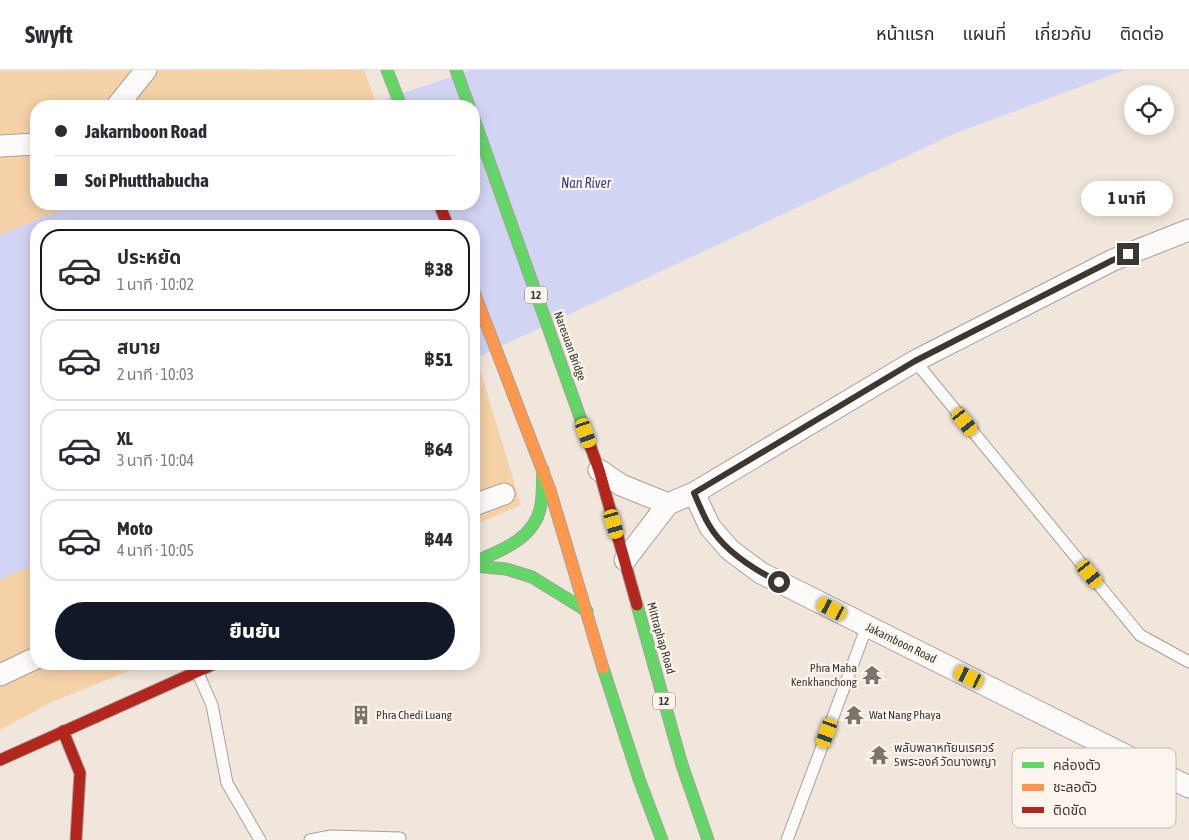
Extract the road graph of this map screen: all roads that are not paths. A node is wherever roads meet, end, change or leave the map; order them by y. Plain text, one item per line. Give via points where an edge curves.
1 (146, 70) edge
2 (387, 70) edge
3 (456, 70) edge
4 (122, 100) edge
5 (399, 100) edge
6 (467, 100) edge
7 (480, 136) edge
8 (30, 144) edge
9 (0, 146) edge
10 (1189, 230) edge
11 (480, 307) edge
12 (915, 361) junction
13 (543, 470) junction
14 (599, 470) junction
15 (694, 493) junction
16 (504, 494) dead end
17 (480, 503) edge
18 (668, 504) junction
19 (480, 559) edge
20 (624, 560) junction
21 (480, 567) edge
22 (587, 611) junction
23 (867, 626) junction
24 (30, 661) edge
25 (1189, 662) edge
26 (197, 670) joint
27 (0, 675) edge
28 (63, 731) junction
29 (1116, 748) edge
30 (0, 760) edge
31 (1176, 777) edge
32 (1188, 783) edge
33 (400, 838) dead end
34 (76, 840) edge
35 (260, 840) edge
36 (310, 840) edge
37 (662, 840) edge
38 (708, 840) edge
39 (787, 840) edge

1 - 4 street
2 - 5 main road
3 - 6 main road
7 - 14 main road, Naresuan Bridge / 12
8 - 9 street
10 - 12 street via 1113,260
11 - 13 main road
12 - 15 street
12 - 25 lane via 1140,636
13 - 19 main road via 541,509 532,528 521,541
13 - 22 main road
14 - 18 street via 621,485
14 - 20 main road, Mittraphap Road / 12
15 - 18 street
15 - 23 street, Jakarnboon Road via 710,527 730,550 761,573
16 - 17 street
18 - 20 street
20 - 38 main road, Mittraphap Road / 12 via 682,765
21 - 22 main road via 506,569 532,577
22 - 37 main road via 603,668
23 - 29 street, Jakarnboon Road
23 - 39 lane
24 - 27 street
26 - 28 main road
26 - 35 lane via 212,705 227,782
28 - 30 main road
28 - 34 main road via 80,773
31 - 32 street, Jakarnboon Road
33 - 36 lane via 331,836

